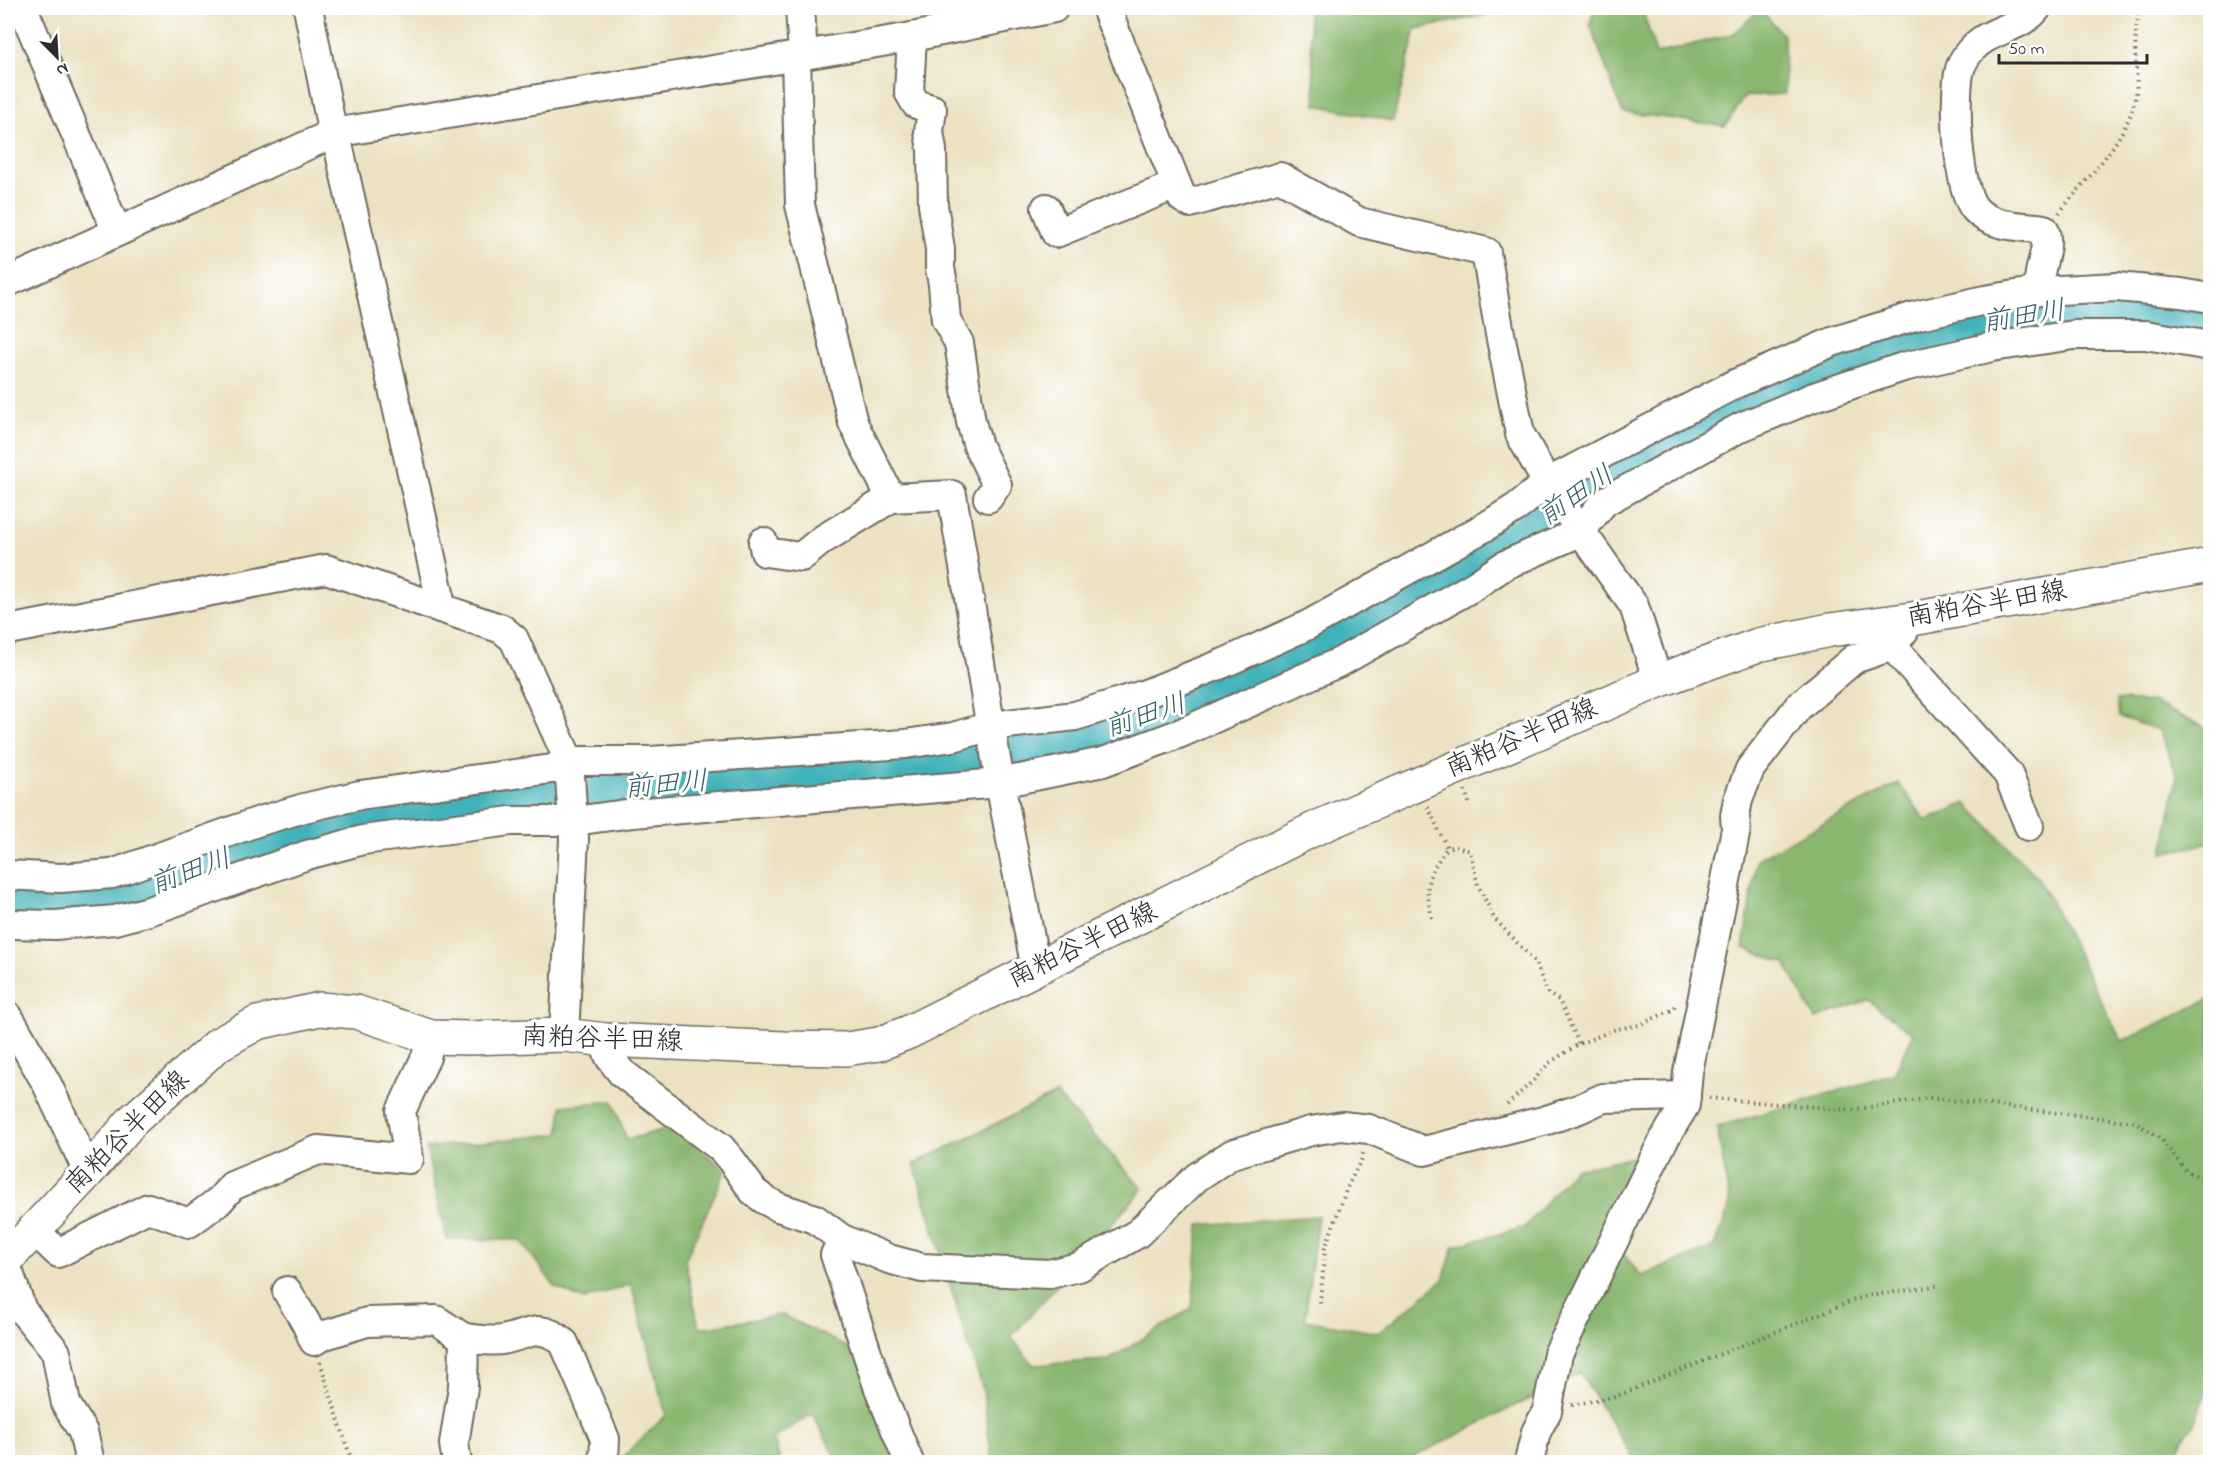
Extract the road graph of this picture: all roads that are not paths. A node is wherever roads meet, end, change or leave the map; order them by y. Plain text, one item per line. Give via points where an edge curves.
1 (23, 8) edge
2 (308, 8) edge
3 (800, 8) edge
4 (1054, 8) edge
5 (1106, 8) edge
6 (2037, 8) edge
7 (912, 37) junction
8 (799, 56) junction
9 (334, 133) junction
10 (1176, 185) junction
11 (1046, 208) dead end
12 (117, 232) junction
13 (8, 282) edge
14 (2040, 291) junction
15 (2211, 298) edge
16 (2211, 346) edge
17 (1546, 483) junction
18 (952, 495) junction
19 (891, 498) junction
20 (1580, 532) junction
21 (763, 542) dead end
22 (2211, 565) edge
23 (440, 608) junction
24 (1912, 619) junction
25 (8, 630) edge
26 (1892, 646) junction
27 (1658, 681) junction
28 (992, 732) junction
29 (570, 766) junction
30 (1000, 778) junction
31 (574, 821) junction
32 (2029, 826) dead end
33 (8, 875) edge
34 (8, 924) edge
35 (1036, 969) junction
36 (8, 1016) edge
37 (564, 1035) junction
38 (431, 1037) junction
39 (606, 1040) junction
40 (1686, 1096) junction
41 (88, 1172) junction
42 (33, 1230) junction
43 (842, 1239) junction
44 (8, 1258) edge
45 (8, 1270) edge
46 (287, 1291) dead end
47 (464, 1338) junction
48 (90, 1462) edge
49 (457, 1462) edge
50 (601, 1462) edge
51 (909, 1462) edge
52 (1529, 1462) edge

1 - 12 street
2 - 9 street
3 - 8 street
4 - 7 street
5 - 10 street
6 - 14 street via 1970,50 1960,69 1956,118 1964,184 1976,211 1989,219 2044,229 2048,238 2038,283
7 - 8 street
7 - 18 street via 909,92 916,104 932,109 929,132 933,205 946,320 959,343 978,446 997,485 996,501
8 - 9 street
8 - 19 street via 800,205 853,423
9 - 12 street
9 - 23 street
10 - 11 street via 1056,233
10 - 17 street via 1182,198 1190,203 1280,177 1359,222 1486,252 1520,434
12 - 13 street
14 - 15 street via 2117,287
14 - 17 street via 1915,316 1832,342 1735,384
16 - 20 street via 2146,335 2074,335 1992,347 1903,367 1741,427 1604,502
17 - 20 street
17 - 28 street via 1485,527 1306,626 1224,663 1143,695 1075,716
18 - 19 street
18 - 28 street
19 - 21 street via 801,557 765,552
20 - 27 street via 1634,606
20 - 30 street via 1505,565 1342,661 1181,733 1103,762
22 - 24 main road, 南粕谷半田線
23 - 25 street via 326,569
23 - 29 street via 502,629 514,639
24 - 26 street
24 - 27 main road, 南粕谷半田線 via 1758,645
26 - 32 street via 2008,774
26 - 40 street via 1854,659 1799,706 1750,769 1738,800 1735,838
27 - 35 main road, 南粕谷半田線 via 1314,830
28 - 29 street via 905,744
28 - 30 street
29 - 31 street
29 - 33 street via 360,795 304,808 112,874 61,878
30 - 31 street
30 - 35 street
31 - 34 street via 512,821 363,840 115,920
31 - 37 street
35 - 39 main road, 南粕谷半田線 via 879,1044 846,1049
36 - 41 street via 47,1084
37 - 38 main road, 南粕谷半田線
37 - 39 main road, 南粕谷半田線
38 - 41 main road, 南粕谷半田線 via 357,1012 320,1009 257,1023 219,1044 133,1120
38 - 42 street via 401,1111 409,1159 318,1150 232,1186 189,1223 148,1208 58,1253
39 - 43 street via 610,1059 622,1073 721,1148 754,1192 778,1207 814,1219
40 - 43 street via 1603,1098 1568,1113 1424,1151 1369,1129 1342,1126 1311,1131 1232,1154 1197,1177 1137,1234 1079,1267 1049,1274 921,1268
40 - 52 street via 1558,1354 1547,1411 1536,1432
41 - 42 main road, 南粕谷半田線
42 - 44 main road, 南粕谷半田線
43 - 51 street via 835,1255 878,1386
45 - 48 street via 22,1310 56,1353 66,1404 83,1432
46 - 47 street via 314,1341 367,1322 436,1320
47 - 49 street via 463,1387 454,1444
47 - 50 street via 500,1341 533,1331 553,1333 564,1343 605,1439

